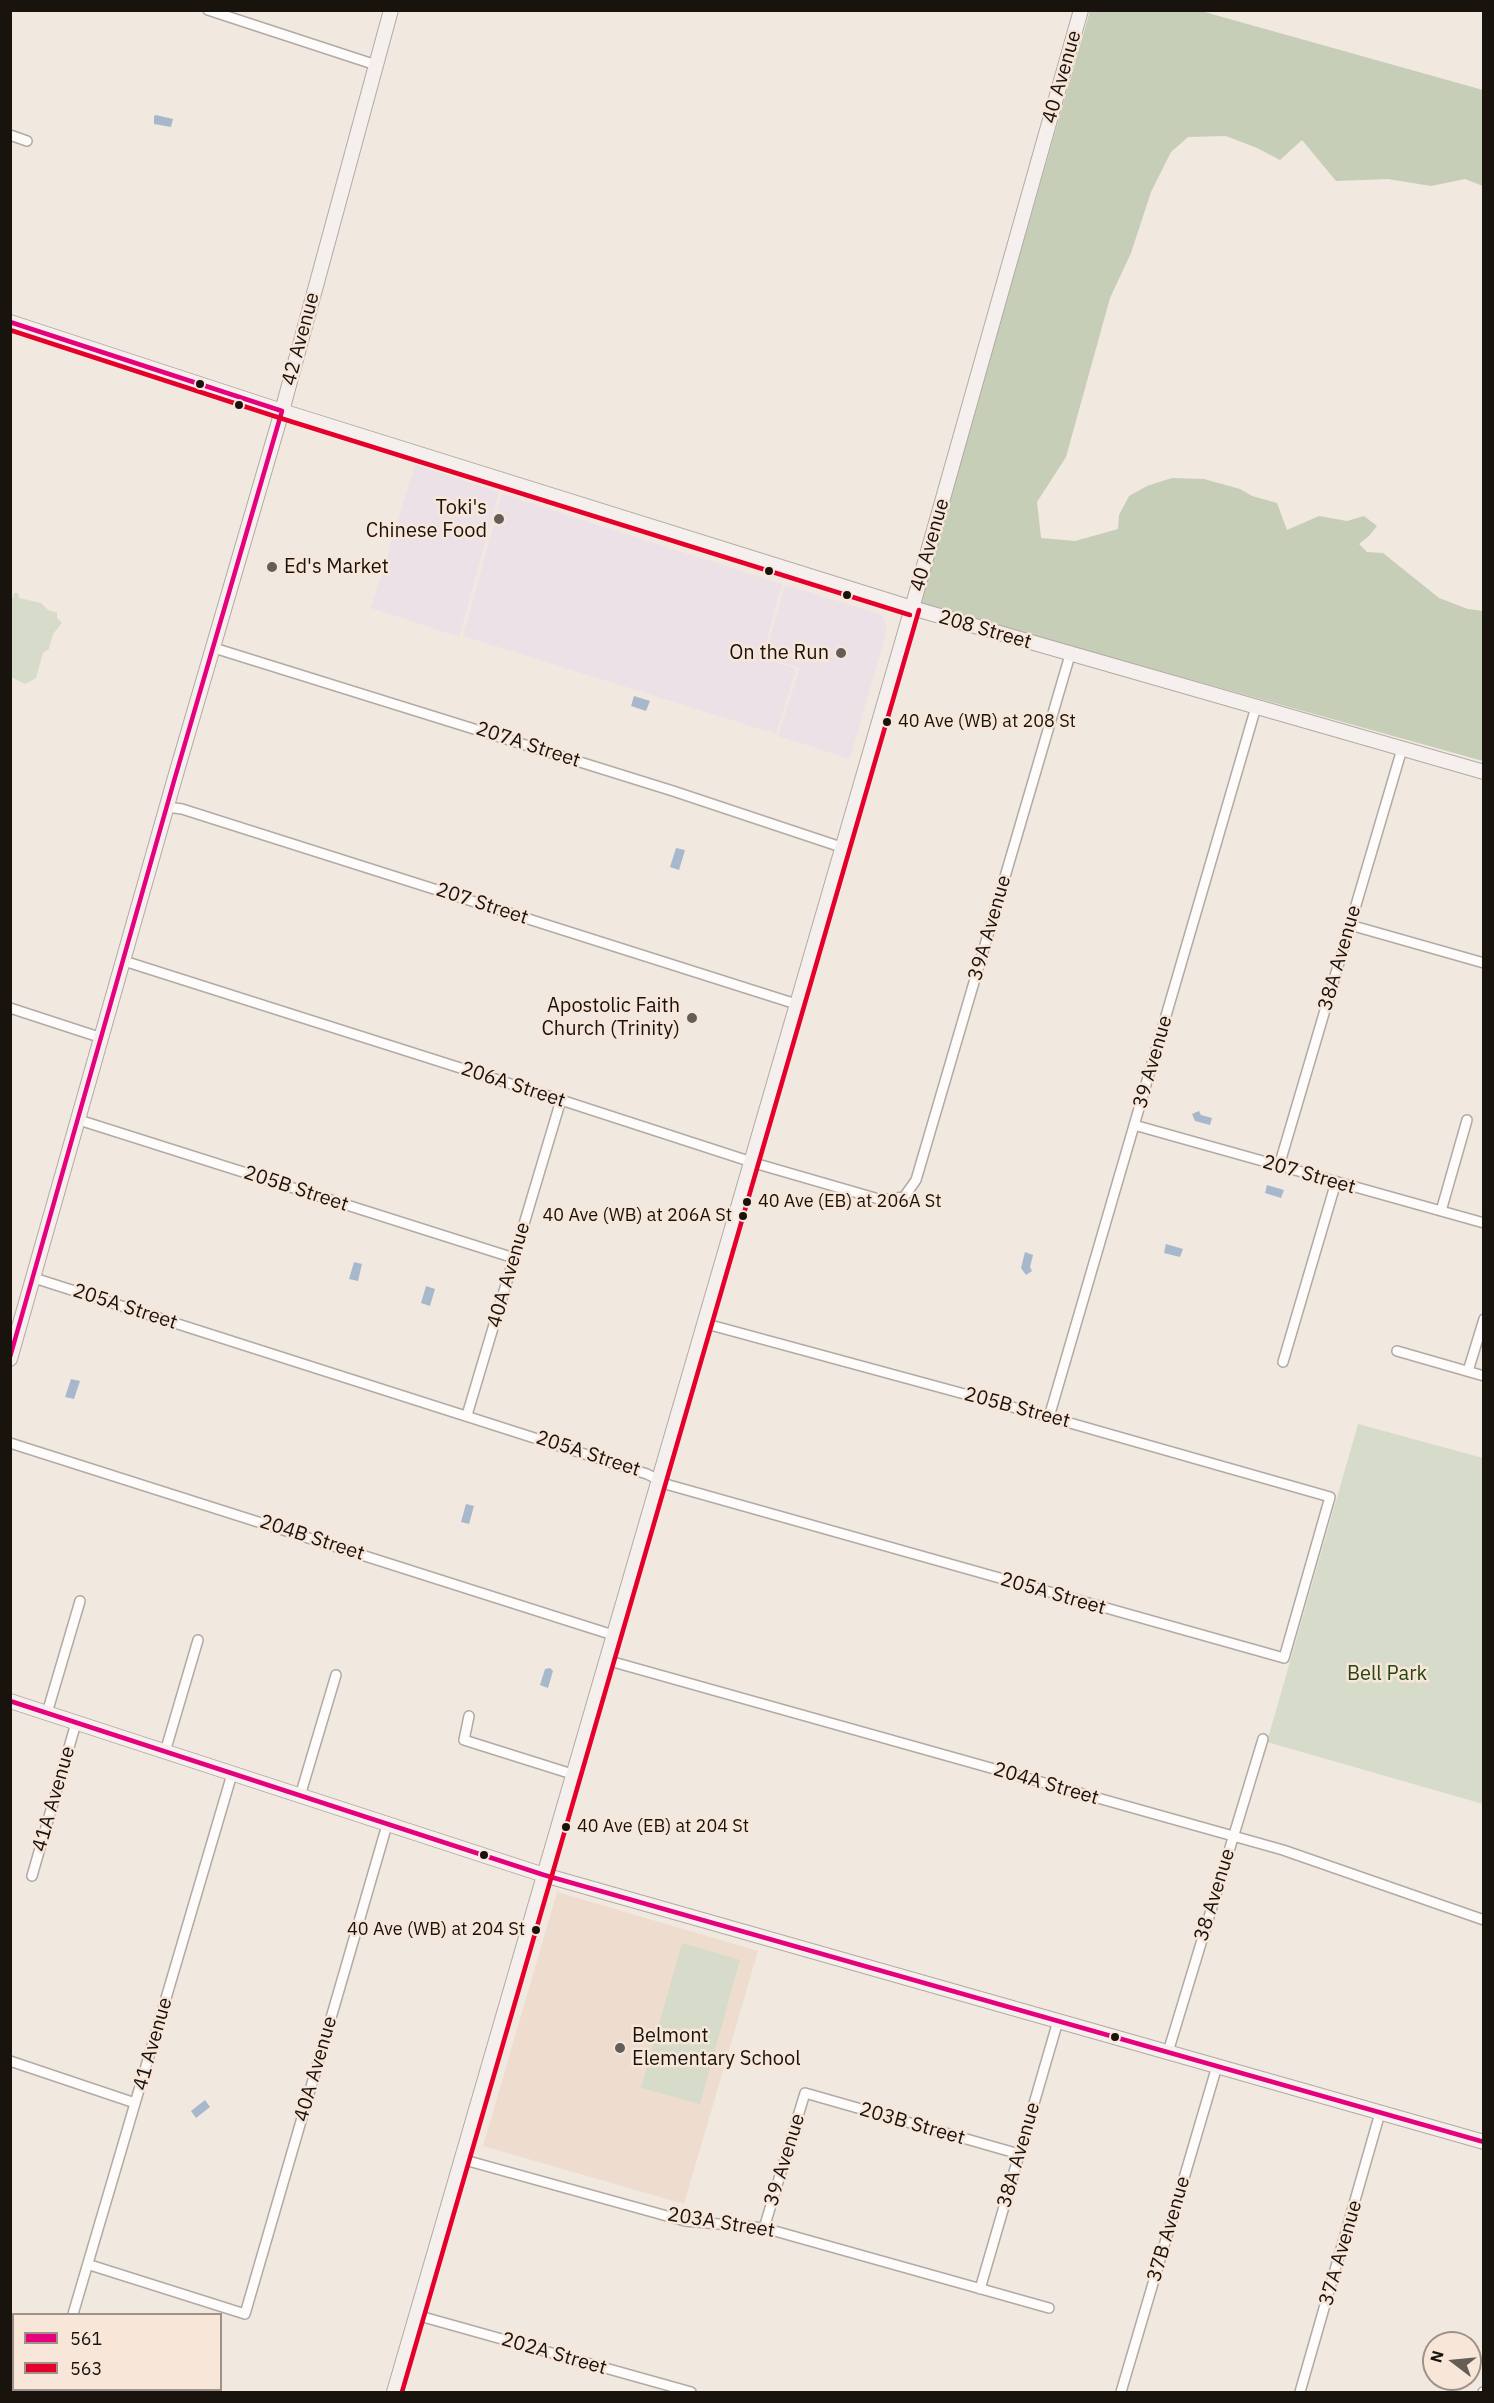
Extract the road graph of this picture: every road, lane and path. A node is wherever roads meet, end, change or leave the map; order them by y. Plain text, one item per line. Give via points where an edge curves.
1 (208, 10) edge
2 (391, 10) edge
3 (1081, 10) edge
4 (376, 65) junction
5 (10, 135) edge
6 (27, 141) dead end
7 (10, 322) edge
8 (282, 411) junction
9 (912, 608) junction
10 (214, 648) junction
11 (1070, 655) junction
12 (1256, 707) junction
13 (1402, 749) junction
14 (1484, 772) edge
15 (167, 807) junction
16 (841, 847) junction
17 (1350, 925) junction
18 (124, 961) junction
19 (1484, 963) edge
20 (795, 1004) junction
21 (10, 1008) edge
22 (102, 1038) junction
23 (561, 1100) junction
24 (79, 1120) junction
25 (1467, 1120) dead end
26 (1134, 1125) junction
27 (750, 1161) junction
28 (1279, 1166) junction
29 (1336, 1182) junction
30 (904, 1197) joint
31 (1441, 1211) junction
32 (1484, 1224) edge
33 (514, 1258) junction
34 (34, 1278) junction
35 (1484, 1319) edge
36 (703, 1323) junction
37 (1397, 1351) dead end
38 (10, 1359) edge
39 (1283, 1362) dead end
40 (1468, 1371) junction
41 (1484, 1376) edge
42 (466, 1415) junction
43 (1049, 1417) junction
44 (10, 1443) edge
45 (658, 1478) junction
46 (80, 1601) dead end
47 (613, 1635) junction
48 (198, 1640) dead end
49 (1284, 1658) joint
50 (606, 1660) junction
51 (336, 1675) dead end
52 (10, 1701) edge
53 (48, 1713) junction
54 (469, 1716) dead end
55 (76, 1723) junction
56 (1263, 1739) dead end
57 (165, 1752) junction
58 (232, 1774) junction
59 (572, 1774) junction
60 (300, 1796) junction
61 (387, 1825) junction
62 (1233, 1837) junction
63 (544, 1875) junction
64 (32, 1876) dead end
65 (1484, 1920) edge
66 (1058, 2021) junction
67 (1168, 2052) junction
68 (10, 2061) edge
69 (1217, 2066) junction
70 (805, 2093) joint
71 (135, 2103) junction
72 (1380, 2113) junction
73 (1484, 2142) edge
74 (1019, 2154) junction
75 (461, 2159) junction
76 (764, 2228) junction
77 (90, 2265) junction
78 (980, 2289) junction
79 (1049, 2308) dead end
80 (73, 2313) edge
81 (416, 2315) junction
82 (394, 2392) edge
83 (691, 2392) edge
84 (1121, 2392) edge
85 (1300, 2392) edge

1 - 4 street
2 - 4 main road, 42 Avenue
3 - 9 main road, 40 Avenue
4 - 8 main road, 42 Avenue
5 - 6 street
7 - 8 main road, 208 Street
8 - 9 main road, 208 Street
8 - 10 main road, 42 Avenue
9 - 11 main road, 208 Street
9 - 16 main road, 40 Avenue
10 - 15 main road, 42 Avenue
10 - 16 street, 207A Street
11 - 12 main road, 208 Street
11 - 30 street, 39A Avenue via 916,1180
12 - 13 main road, 208 Street
12 - 26 street, 39 Avenue
13 - 14 main road, 208 Street
13 - 17 street, 38A Avenue
15 - 18 main road, 42 Avenue
15 - 20 street, 207 Street
16 - 20 main road, 40 Avenue
17 - 19 street
17 - 28 street, 38A Avenue
18 - 22 main road, 42 Avenue
18 - 23 street, 206A Street
20 - 27 main road, 40 Avenue
21 - 22 street
22 - 24 main road, 42 Avenue
23 - 27 street, 206A Street
23 - 33 street, 40A Avenue
24 - 33 street, 205B Street
24 - 34 main road, 42 Avenue
25 - 31 street
26 - 28 street, 207 Street
26 - 43 street, 39 Avenue
27 - 30 street, 206A Street via 882,1200
27 - 36 main road, 40 Avenue
28 - 29 street, 207 Street
29 - 31 street, 207 Street
29 - 39 street
31 - 32 street, 207 Street
33 - 42 street, 40A Avenue
34 - 38 main road, 42 Avenue
34 - 42 street, 205A Street
35 - 40 street
36 - 43 street, 205B Street
36 - 45 main road, 40 Avenue
37 - 40 street
40 - 41 street
42 - 45 street, 205A Street
43 - 49 street, 205B Street via 1330,1497
44 - 47 street, 204B Street
45 - 47 main road, 40 Avenue
45 - 49 street, 205A Street via 669,1485
46 - 53 street
47 - 50 main road, 40 Avenue
48 - 57 street
50 - 59 main road, 40 Avenue
50 - 62 street, 204A Street
51 - 60 street
52 - 53 main road
53 - 55 main road
54 - 59 street via 464,1740
55 - 57 main road
55 - 64 street, 41A Avenue
56 - 62 street, 38 Avenue
57 - 58 main road
58 - 60 main road
58 - 71 street, 41 Avenue
59 - 63 main road, 40 Avenue
60 - 61 main road
61 - 63 main road
61 - 77 street, 40A Avenue via 245,2314
62 - 65 street, 204A Street via 1282,1850
62 - 67 street, 38 Avenue
63 - 66 main road
63 - 75 main road, 40 Avenue
66 - 67 main road
66 - 74 street, 38A Avenue
67 - 69 main road
68 - 71 street
69 - 72 main road
69 - 84 street, 37B Avenue
70 - 74 street, 203B Street
70 - 76 street, 39 Avenue
71 - 77 street, 41 Avenue
72 - 73 main road
72 - 85 street, 37A Avenue
74 - 78 street, 38A Avenue
75 - 76 street, 203A Street via 685,2221
75 - 81 main road, 40 Avenue
76 - 78 street, 203A Street
77 - 80 street, 41 Avenue
78 - 79 street, 203A Street
81 - 82 main road, 40 Avenue
81 - 83 street, 202A Street

